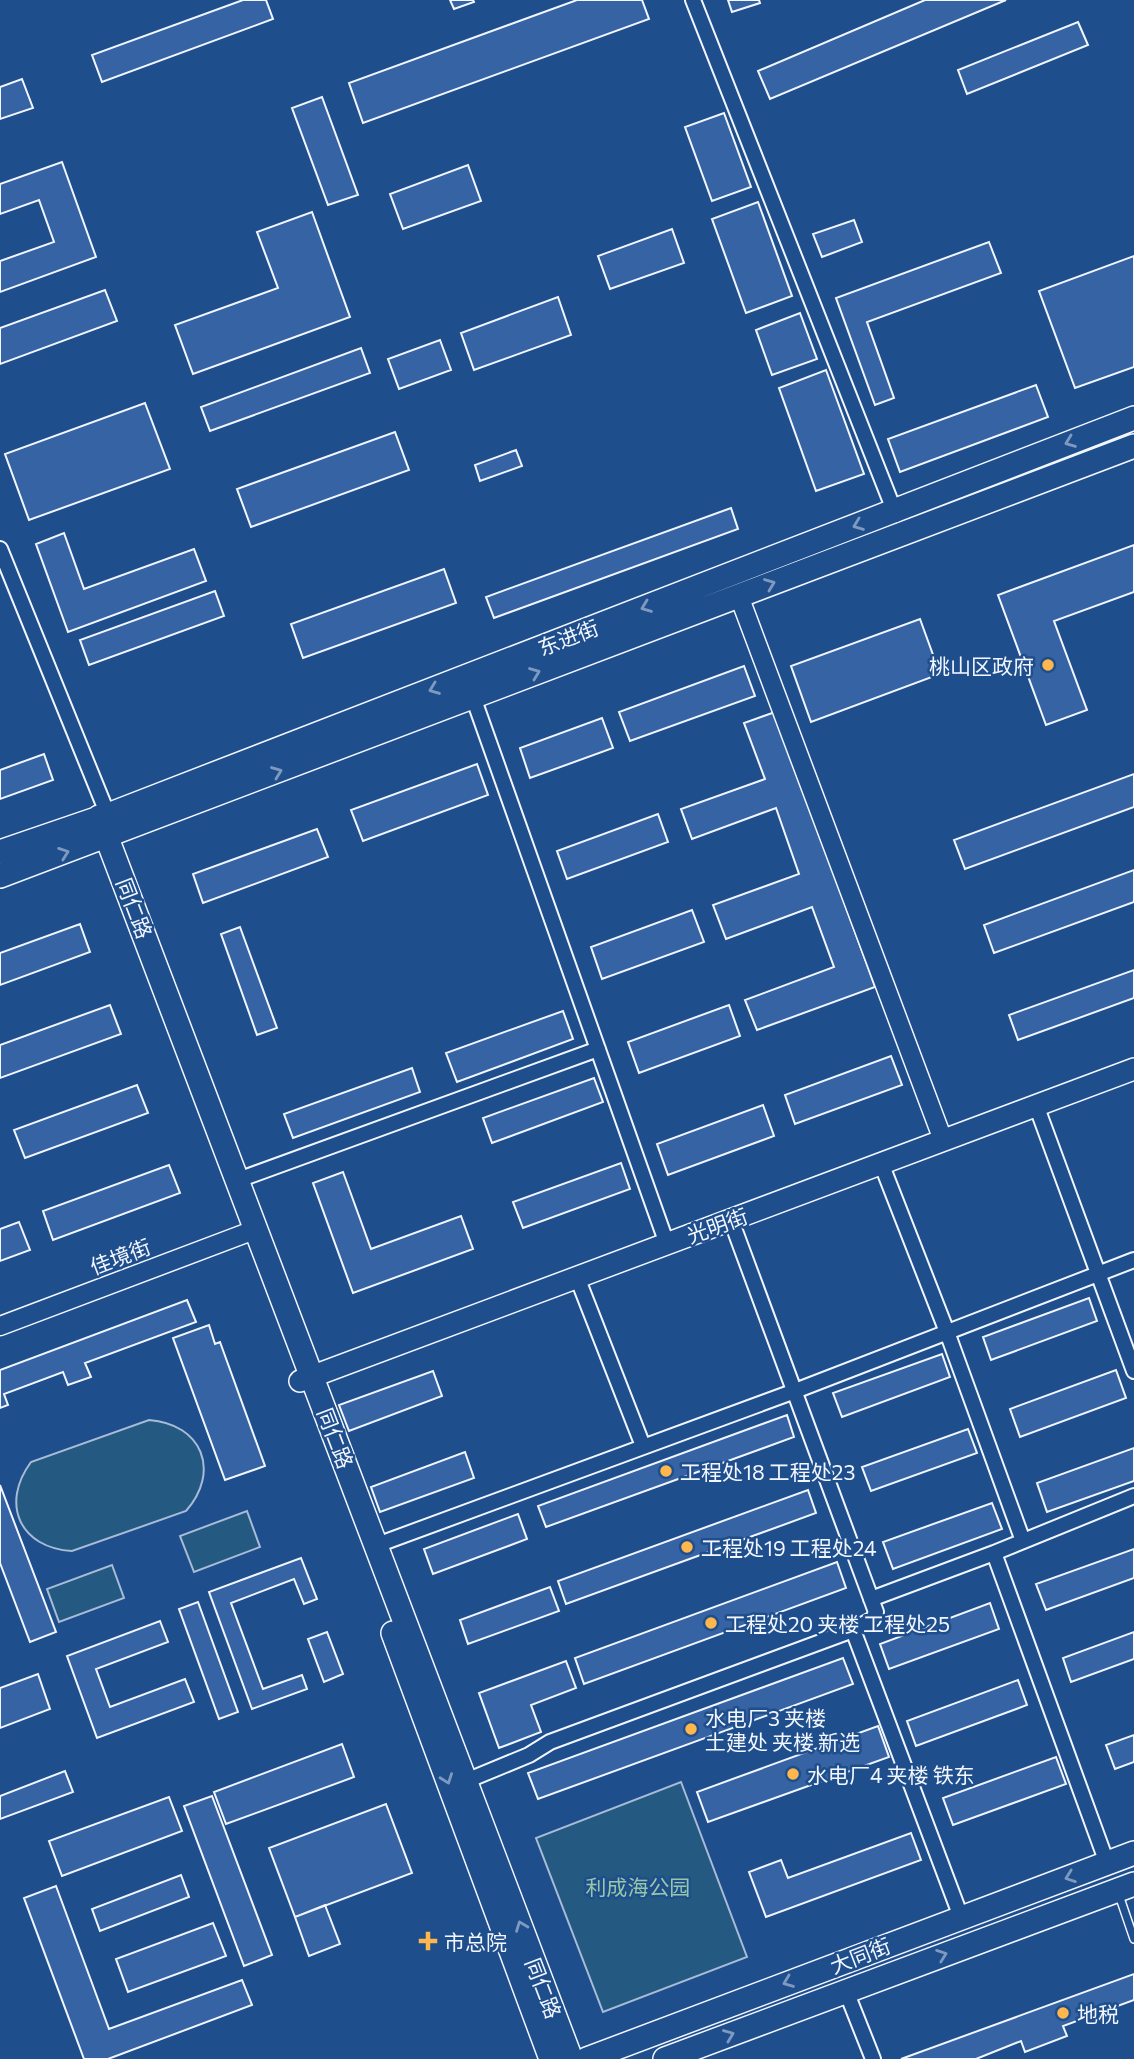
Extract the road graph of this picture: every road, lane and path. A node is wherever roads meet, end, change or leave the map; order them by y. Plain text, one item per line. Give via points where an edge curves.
1 (693, 0) edge
2 (1134, 418) edge
3 (1134, 446) edge
4 (895, 511) junction
5 (903, 533) junction
6 (0, 549) edge
7 (739, 596) junction
8 (473, 697) junction
9 (100, 826) junction
10 (0, 852) edge
11 (0, 876) edge
12 (598, 1049) junction
13 (1134, 1069) edge
14 (1036, 1105) junction
15 (943, 1140) junction
16 (881, 1163) junction
17 (238, 1180) junction
18 (731, 1220) junction
19 (250, 1231) junction
20 (667, 1244) junction
21 (1134, 1260) edge
22 (1099, 1274) junction
23 (577, 1277) junction
24 (0, 1326) edge
25 (947, 1332) junction
26 (1134, 1371) edge
27 (306, 1379) junction
28 (795, 1391) junction
29 (643, 1446) junction
30 (1134, 1496) edge
31 (1023, 1541) junction
32 (377, 1545) junction
33 (994, 1553) junction
34 (871, 1599) junction
35 (853, 1630) junction
36 (466, 1781) junction
37 (1134, 1853) edge
38 (1107, 1863) junction
39 (1126, 1888) edge
40 (961, 1917) junction
41 (1134, 1939) edge
42 (846, 1991) junction
43 (551, 2059) edge
44 (571, 2059) edge
45 (587, 2059) edge
46 (665, 2059) edge
47 (873, 2059) edge

1 - 4 street
2 -> 4 main road, 东进街
3 - 5 main road, 东进街
4 - 5 street
4 -> 9 main road, 东进街
7 -> 5 main road, 东进街
6 - 9 street
8 -> 7 main road, 东进街
7 - 15 street
9 -> 8 main road, 东进街
8 - 12 street
9 - 10 main road, 东进街
11 -> 9 main road, 东进街
9 - 17 main road, 同仁路
9 - 19 main road, 同仁路
12 - 17 street
12 - 20 street
13 - 14 main road, 光明街
14 - 15 main road, 光明街
14 - 22 street
15 - 16 main road, 光明街
16 - 18 main road, 光明街
16 - 25 street
17 - 19 main road, 同仁路
18 - 20 main road, 光明街
18 - 28 street
19 - 24 street, 佳境街
19 - 27 main road, 同仁路
20 - 23 main road, 光明街
21 - 22 street
22 - 25 street
22 - 26 street
23 - 27 main road, 光明街
23 - 29 street
25 - 28 street
25 - 31 street
27 - 32 main road, 同仁路
27 -> 43 main road, 同仁路
28 - 29 street
28 - 34 street
29 - 32 street
30 - 31 street
31 - 33 street
32 - 36 main road, 同仁路
33 - 34 street
33 - 38 street
34 - 35 street via 876,1612 873,1619
35 - 36 street via 550,1742
35 - 40 street
44 -> 36 main road, 同仁路
37 - 38 main road, 大同街
38 -> 40 main road, 大同街
39 - 41 lane
42 -> 39 main road, 大同街
40 -> 45 main road, 大同街
46 -> 42 main road, 大同街
42 - 47 street

